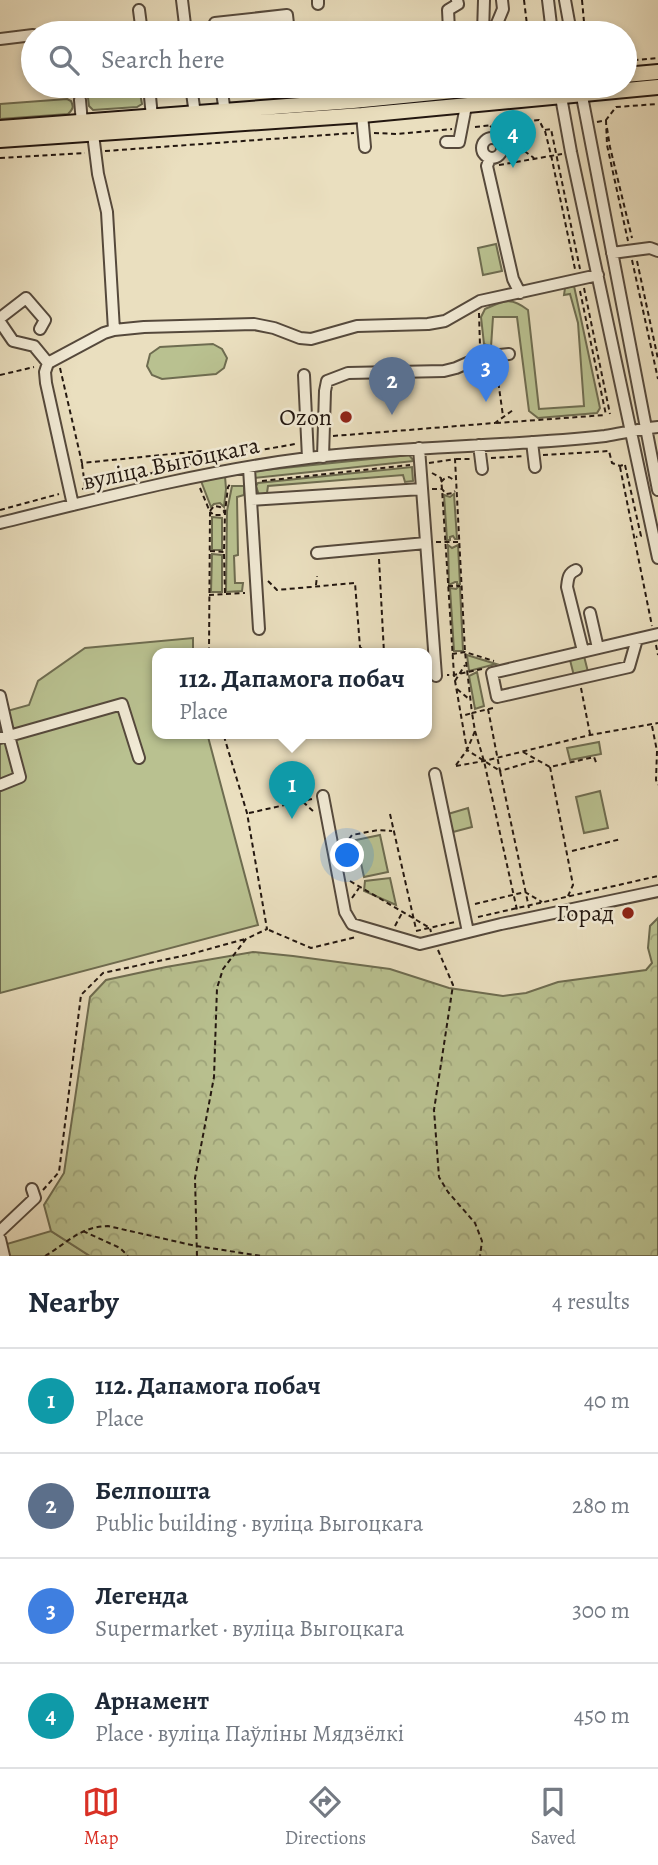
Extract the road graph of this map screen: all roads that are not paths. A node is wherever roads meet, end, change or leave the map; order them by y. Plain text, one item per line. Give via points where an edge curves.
1 (182, 0) edge
2 (457, 0) edge
3 (484, 0) edge
4 (502, 0) edge
5 (548, 0) edge
6 (565, 0) edge
7 (139, 10) dead end
8 (140, 21) edge
9 (185, 21) edge
10 (236, 21) edge
11 (288, 21) edge
12 (449, 21) edge
13 (484, 21) edge
14 (498, 21) edge
15 (551, 21) edge
16 (569, 21) edge
17 (21, 36) edge
18 (0, 39) edge
19 (658, 72) edge
20 (637, 74) edge
21 (658, 87) edge
22 (637, 88) edge
23 (150, 98) edge
24 (193, 98) edge
25 (223, 98) edge
26 (383, 98) edge
27 (516, 98) edge
28 (560, 98) edge
29 (582, 98) edge
30 (79, 100) dead end
31 (353, 101) joint
32 (466, 106) junction
33 (225, 112) junction
34 (195, 114) junction
35 (362, 115) junction
36 (152, 117) junction
37 (0, 128) edge
38 (87, 128) junction
39 (0, 140) edge
40 (446, 142) dead end
41 (365, 147) dead end
42 (489, 162) road end
43 (658, 251) edge
44 (612, 253) junction
45 (598, 275) junction
46 (520, 293) junction
47 (0, 320) edge
48 (40, 329) dead end
49 (114, 330) junction
50 (509, 354) dead end
51 (53, 361) junction
52 (304, 375) dead end
53 (658, 427) edge
54 (645, 429) junction
55 (631, 432) junction
56 (532, 442) junction
57 (479, 445) junction
58 (419, 448) junction
59 (323, 457) junction
60 (308, 458) junction
61 (535, 467) dead end
62 (249, 468) junction
63 (482, 469) dead end
64 (422, 489) junction
65 (658, 490) edge
66 (251, 500) junction
67 (73, 505) junction
68 (0, 523) edge
69 (426, 543) junction
70 (317, 553) dead end
71 (658, 558) edge
72 (576, 570) dead end
73 (590, 613) dead end
74 (260, 629) dead end
75 (656, 635) edge
76 (637, 639) junction
77 (598, 648) junction
78 (583, 652) junction
79 (436, 676) road end
80 (0, 696) edge
81 (5, 737) edge
82 (139, 758) dead end
83 (436, 774) dead end
84 (0, 785) edge
85 (323, 796) road end
86 (658, 891) edge
87 (468, 932) junction
88 (34, 1193) road end
89 (0, 1231) edge
90 (0, 1239) edge
91 (4, 1256) edge

1 - 9 street
2 - 12 street via 448,10
3 - 13 street
4 - 14 street
5 - 15 street
6 - 16 street
7 - 8 street
10 - 11 street via 287,16
17 - 18 street
19 - 20 main road
21 - 22 main road
23 - 36 street
24 - 34 street
25 - 33 street
26 - 31 main road
27 - 32 main road
28 - 45 street
29 - 44 street
30 - 38 street
31 - 33 main road
32 - 35 main road
32 - 40 street via 459,142
33 - 34 main road
34 - 36 main road
35 - 38 main road
35 - 41 street
36 - 38 main road
37 - 38 main road
38 - 39 main road
38 - 49 street via 107,212
42 - 46 street via 513,279
43 - 44 street via 650,247
44 - 54 street
45 - 46 street
45 - 55 street
46 - 49 street via 480,301 445,321 357,326 311,339 254,324
47 - 48 street via 26,298 45,320
47 - 51 street via 13,341 34,346
49 - 51 street
50 - 59 street via 481,357 444,371 348,373 327,381
51 - 67 street via 45,372 46,383
52 - 60 street
53 - 54 street, вуліца Выгоцкага
54 - 55 street, вуліца Выгоцкага
54 - 65 street
55 - 56 street, вуліца Выгоцкага
55 - 71 street
56 - 57 street, вуліца Выгоцкага
56 - 61 street
57 - 58 street, вуліца Выгоцкага
57 - 63 street
58 - 59 street, вуліца Выгоцкага
58 - 64 street via 424,464
59 - 60 street, вуліца Выгоцкага
60 - 62 street, вуліца Выгоцкага
62 - 66 street
62 - 67 street, вуліца Выгоцкага
64 - 66 street
64 - 69 street
66 - 74 street
67 - 68 street, вуліца Выгоцкага
69 - 70 street
69 - 79 street
72 - 78 street via 567,587
73 - 77 street
75 - 76 street
76 - 77 street
76 - 78 street via 629,667 497,697 492,673
77 - 78 street
80 - 81 street
81 - 82 street via 122,704
81 - 84 street via 20,777
83 - 87 street
85 - 87 street via 345,912 352,924 420,944
86 - 87 street
88 - 89 street
90 - 91 street

